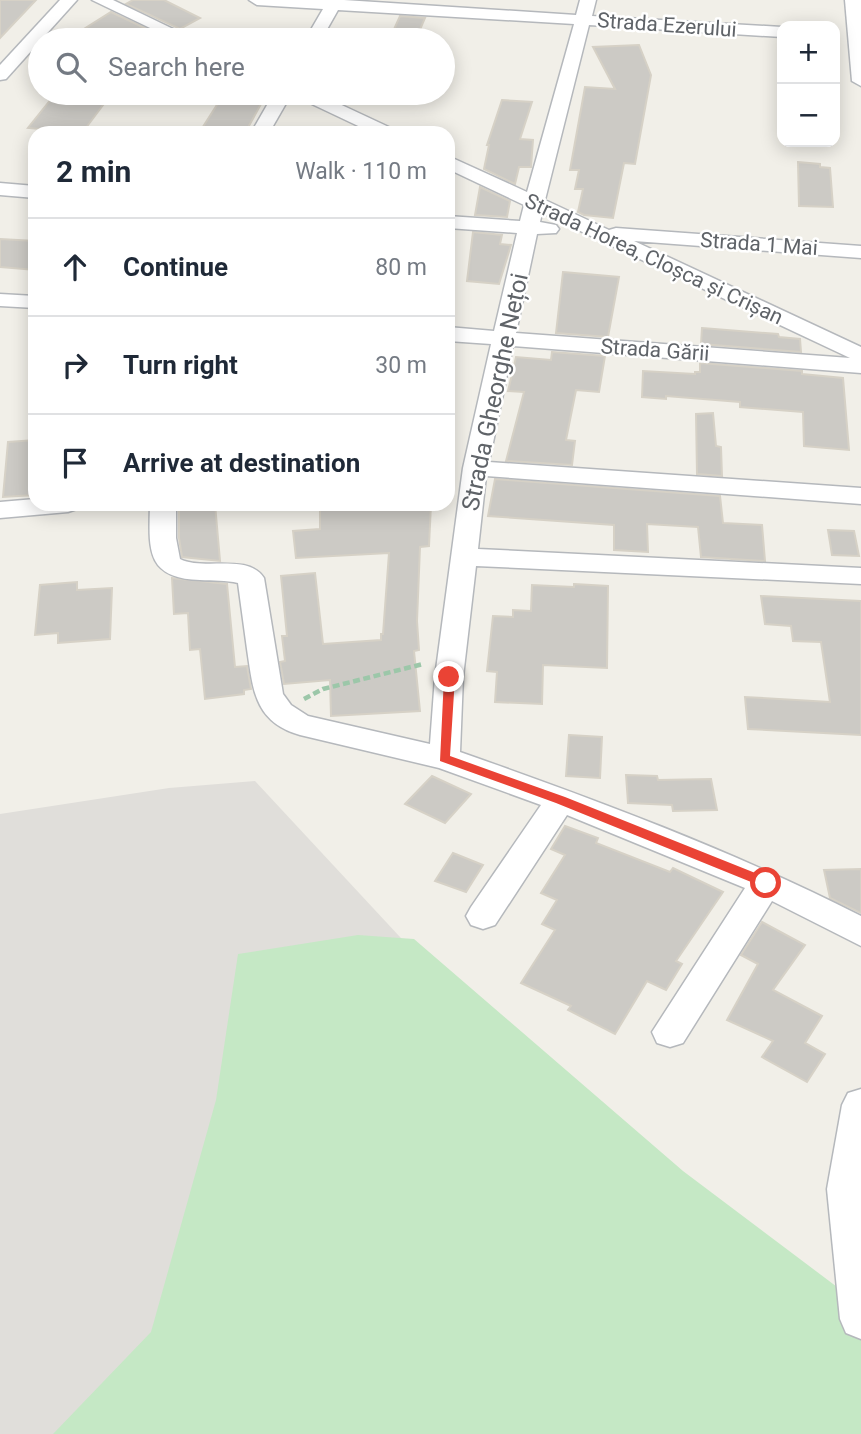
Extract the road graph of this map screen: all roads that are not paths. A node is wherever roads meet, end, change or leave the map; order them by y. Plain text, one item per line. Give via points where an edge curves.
1 (69, 0) edge
2 (100, 0) edge
3 (257, 0) edge
4 (853, 0) edge
5 (861, 1) edge
6 (335, 2) edge
7 (585, 10) edge
8 (43, 28) edge
9 (162, 28) edge
10 (320, 28) edge
11 (777, 31) edge
12 (840, 36) edge
13 (857, 37) junction
14 (28, 45) edge
15 (0, 75) edge
16 (861, 82) edge
17 (276, 105) edge
18 (328, 105) edge
19 (264, 126) edge
20 (372, 126) edge
21 (455, 165) edge
22 (0, 189) edge
23 (28, 191) edge
24 (534, 203) junction
25 (455, 223) edge
26 (529, 228) junction
27 (596, 233) junction
28 (861, 252) edge
29 (0, 300) edge
30 (28, 302) edge
31 (455, 334) edge
32 (505, 338) junction
33 (861, 355) edge
34 (861, 366) edge
35 (465, 476) edge
36 (861, 495) edge
37 (28, 508) edge
38 (0, 510) edge
39 (163, 511) edge
40 (465, 557) junction
41 (861, 576) edge
42 (444, 758) junction
43 (561, 800) junction
44 (766, 883) junction
45 (483, 916) dead end
46 (861, 932) edge
47 (670, 1032) dead end
48 (861, 1105) edge
49 (861, 1319) edge

1 - 8 street
2 - 9 street
3 - 6 street, Strada Ezerului
4 - 5 street
4 - 13 street
6 - 7 street, Strada Ezerului
6 - 10 street
7 - 11 street, Strada Ezerului
7 - 24 street, Strada Gheorghe Nețoi
12 - 13 street
13 - 16 street
14 - 15 street
17 - 19 street
18 - 20 street
21 - 24 street, Strada Horea, Cloșca și Crișan
22 - 23 street
24 - 26 street, Strada Gheorghe Nețoi
24 - 27 street, Strada Horea, Cloșca și Crișan
25 - 26 street, Strada 1 Mai
26 - 27 street, Strada 1 Mai
26 - 32 street, Strada Gheorghe Nețoi
27 - 28 street, Strada 1 Mai
27 - 33 street, Strada Horea, Cloșca și Crișan
29 - 30 street
31 - 32 street, Strada Gării
32 - 34 street, Strada Gării
32 - 35 street, Strada Gheorghe Nețoi
35 - 36 street
35 - 40 street, Strada Gheorghe Nețoi
37 - 38 street
39 - 42 street via 168,564 178,570 242,572 251,578 268,694 280,712 300,725
40 - 41 street
40 - 42 street, Strada Gheorghe Nețoi
42 - 43 street
43 - 44 street
43 - 45 street
44 - 46 street
44 - 47 street
48 - 49 street via 847,1189

